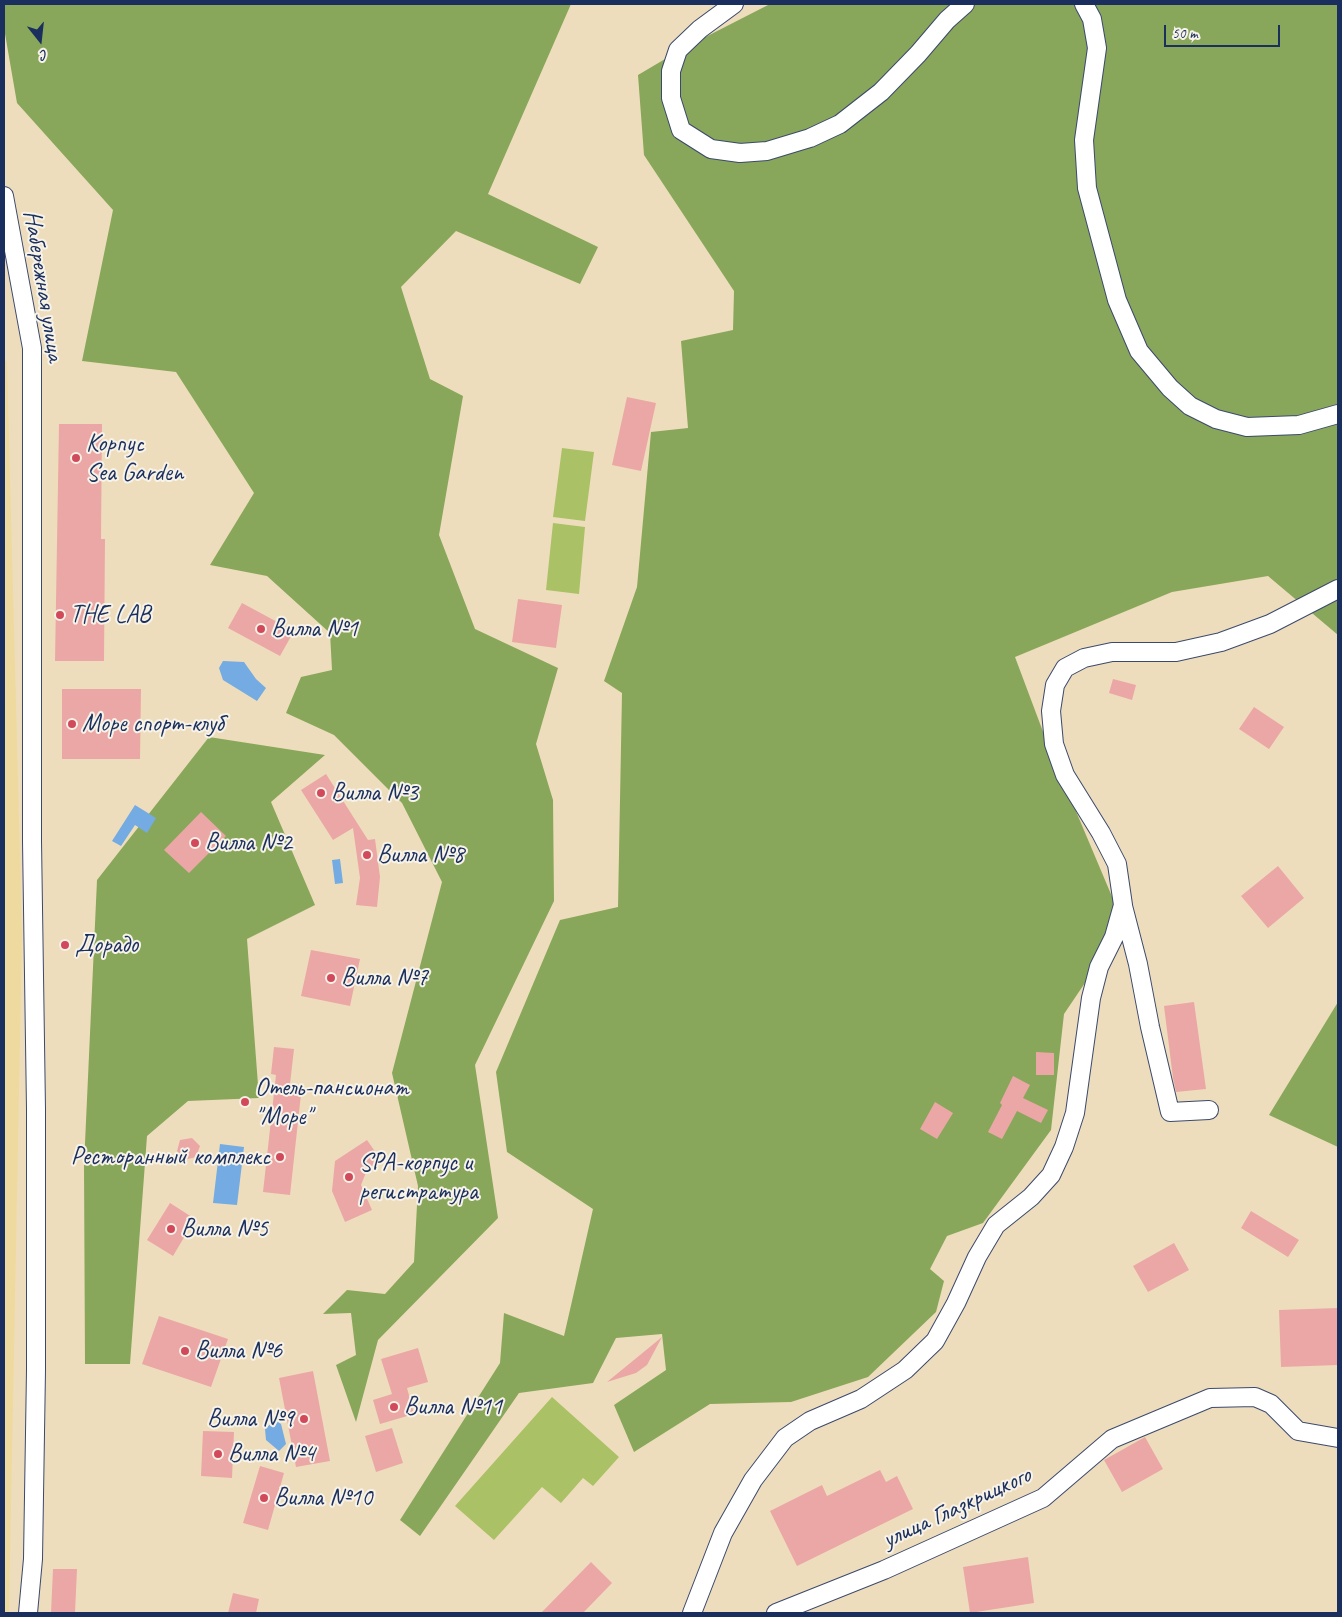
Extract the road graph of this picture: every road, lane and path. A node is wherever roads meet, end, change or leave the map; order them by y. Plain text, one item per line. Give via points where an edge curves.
1 (734, 4) edge
2 (964, 4) edge
3 (1084, 4) edge
4 (4, 196) edge
5 (1338, 414) edge
6 (1338, 590) edge
7 (1122, 905) junction
8 (1209, 1110) dead end
9 (1338, 1438) edge
10 (28, 1613) edge
11 (692, 1613) edge
12 (776, 1613) edge

1 - 2 street via 678,50 671,72 671,98 681,130 711,150 740,153 767,151 810,138 840,124 881,92
3 - 5 street via 1092,19 1097,48 1084,140 1087,188 1117,300 1140,351 1170,388 1190,406 1216,418 1247,427 1290,426
4 - 10 street, Набережная улица via 32,348 36,1379 33,1559
6 - 7 street via 1270,624 1221,642 1176,652 1112,652 1084,658 1065,668 1055,685 1051,711 1054,744 1065,775 1102,833 1117,864
7 - 8 street via 1170,1112
7 - 11 street via 1114,937 1100,967 1091,998 1075,1113 1051,1175 1031,1197 996,1226 935,1341 905,1370 869,1394 810,1421 785,1438 753,1480 723,1533
9 - 12 street, улица Глазкрицкого via 1298,1432 1271,1404 1255,1397 1210,1398 1112,1439 1043,1498 884,1570

